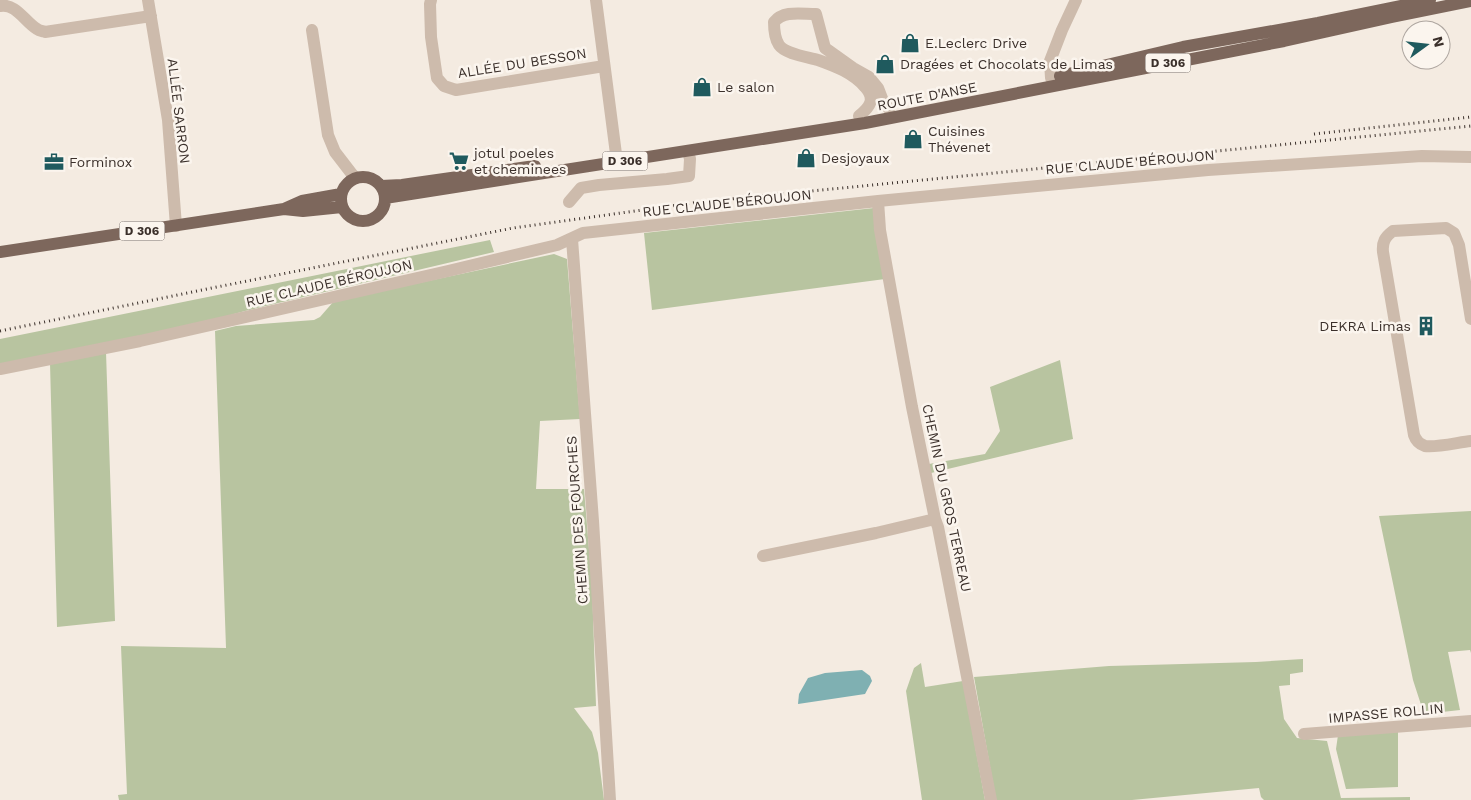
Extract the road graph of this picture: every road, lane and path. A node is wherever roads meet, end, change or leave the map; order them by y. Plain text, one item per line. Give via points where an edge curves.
1 (148, 0) edge
2 (432, 0) edge
3 (596, 0) edge
4 (1076, 0) edge
5 (1430, 0) edge
6 (1471, 1) edge
7 (0, 6) edge
8 (151, 16) junction
9 (312, 30) dead end
10 (604, 66) junction
11 (1051, 78) junction
12 (889, 109) junction
13 (859, 116) junction
14 (688, 151) junction
15 (616, 154) junction
16 (1471, 157) edge
17 (355, 178) junction
18 (383, 192) junction
19 (341, 194) junction
20 (569, 202) dead end
21 (878, 202) junction
22 (342, 207) junction
23 (284, 209) junction
24 (176, 226) junction
25 (572, 239) junction
26 (0, 252) edge
27 (1471, 319) edge
28 (0, 369) edge
29 (1471, 441) edge
30 (935, 519) junction
31 (762, 556) dead end
32 (1471, 721) edge
33 (1304, 734) dead end
34 (610, 800) edge
35 (991, 800) edge

1 - 8 street, ALLÉE SARRON
2 - 10 street, ALLÉE DU BESSON via 430,37 437,78 444,86 456,90
3 - 10 street
4 - 11 street via 1050,61
5 - 11 main road, ROUTE D'ANSE / D 306 via 1183,48
6 - 14 main road, ROUTE D'ANSE / D 306 via 864,123
7 - 8 street via 20,12 36,29 45,32
8 - 24 street, ALLÉE SARRON via 168,120
9 - 17 street via 328,135 335,152
10 - 15 street
11 - 12 main road, ROUTE D'ANSE / D 306
12 - 13 main road, ROUTE D'ANSE / D 306
12 - 13 street via 869,78 824,48 816,14 779,16 774,22 779,45 836,67 861,82 871,99 868,109
13 - 15 main road, ROUTE D'ANSE / D 306
14 - 18 main road, ROUTE D'ANSE / D 306
14 - 20 street via 689,176 580,188
15 - 18 main road, ROUTE D'ANSE / D 306 via 402,185
16 - 21 street, RUE CLAUDE BÉROUJON via 1352,159
17 - 18 main road via 369,177
17 - 19 main road via 348,182
18 - 22 main road via 384,206 375,218 353,219
19 - 22 main road
19 - 23 main road, D 306 via 302,201
21 - 25 street, RUE CLAUDE BÉROUJON via 583,233
21 - 30 street, CHEMIN DU GROS TERREAU via 912,407
22 - 23 main road, D 306 via 303,211
23 - 24 main road, D 306
24 - 26 main road, D 306
25 - 28 street, RUE CLAUDE BÉROUJON via 439,273 140,341
25 - 34 street, CHEMIN DES FOURCHES
27 - 29 street via 1459,245 1454,233 1446,228 1393,231 1386,236 1383,252 1416,441 1431,446
30 - 31 street
30 - 35 street, CHEMIN DU GROS TERREAU
32 - 33 street, IMPASSE ROLLIN

